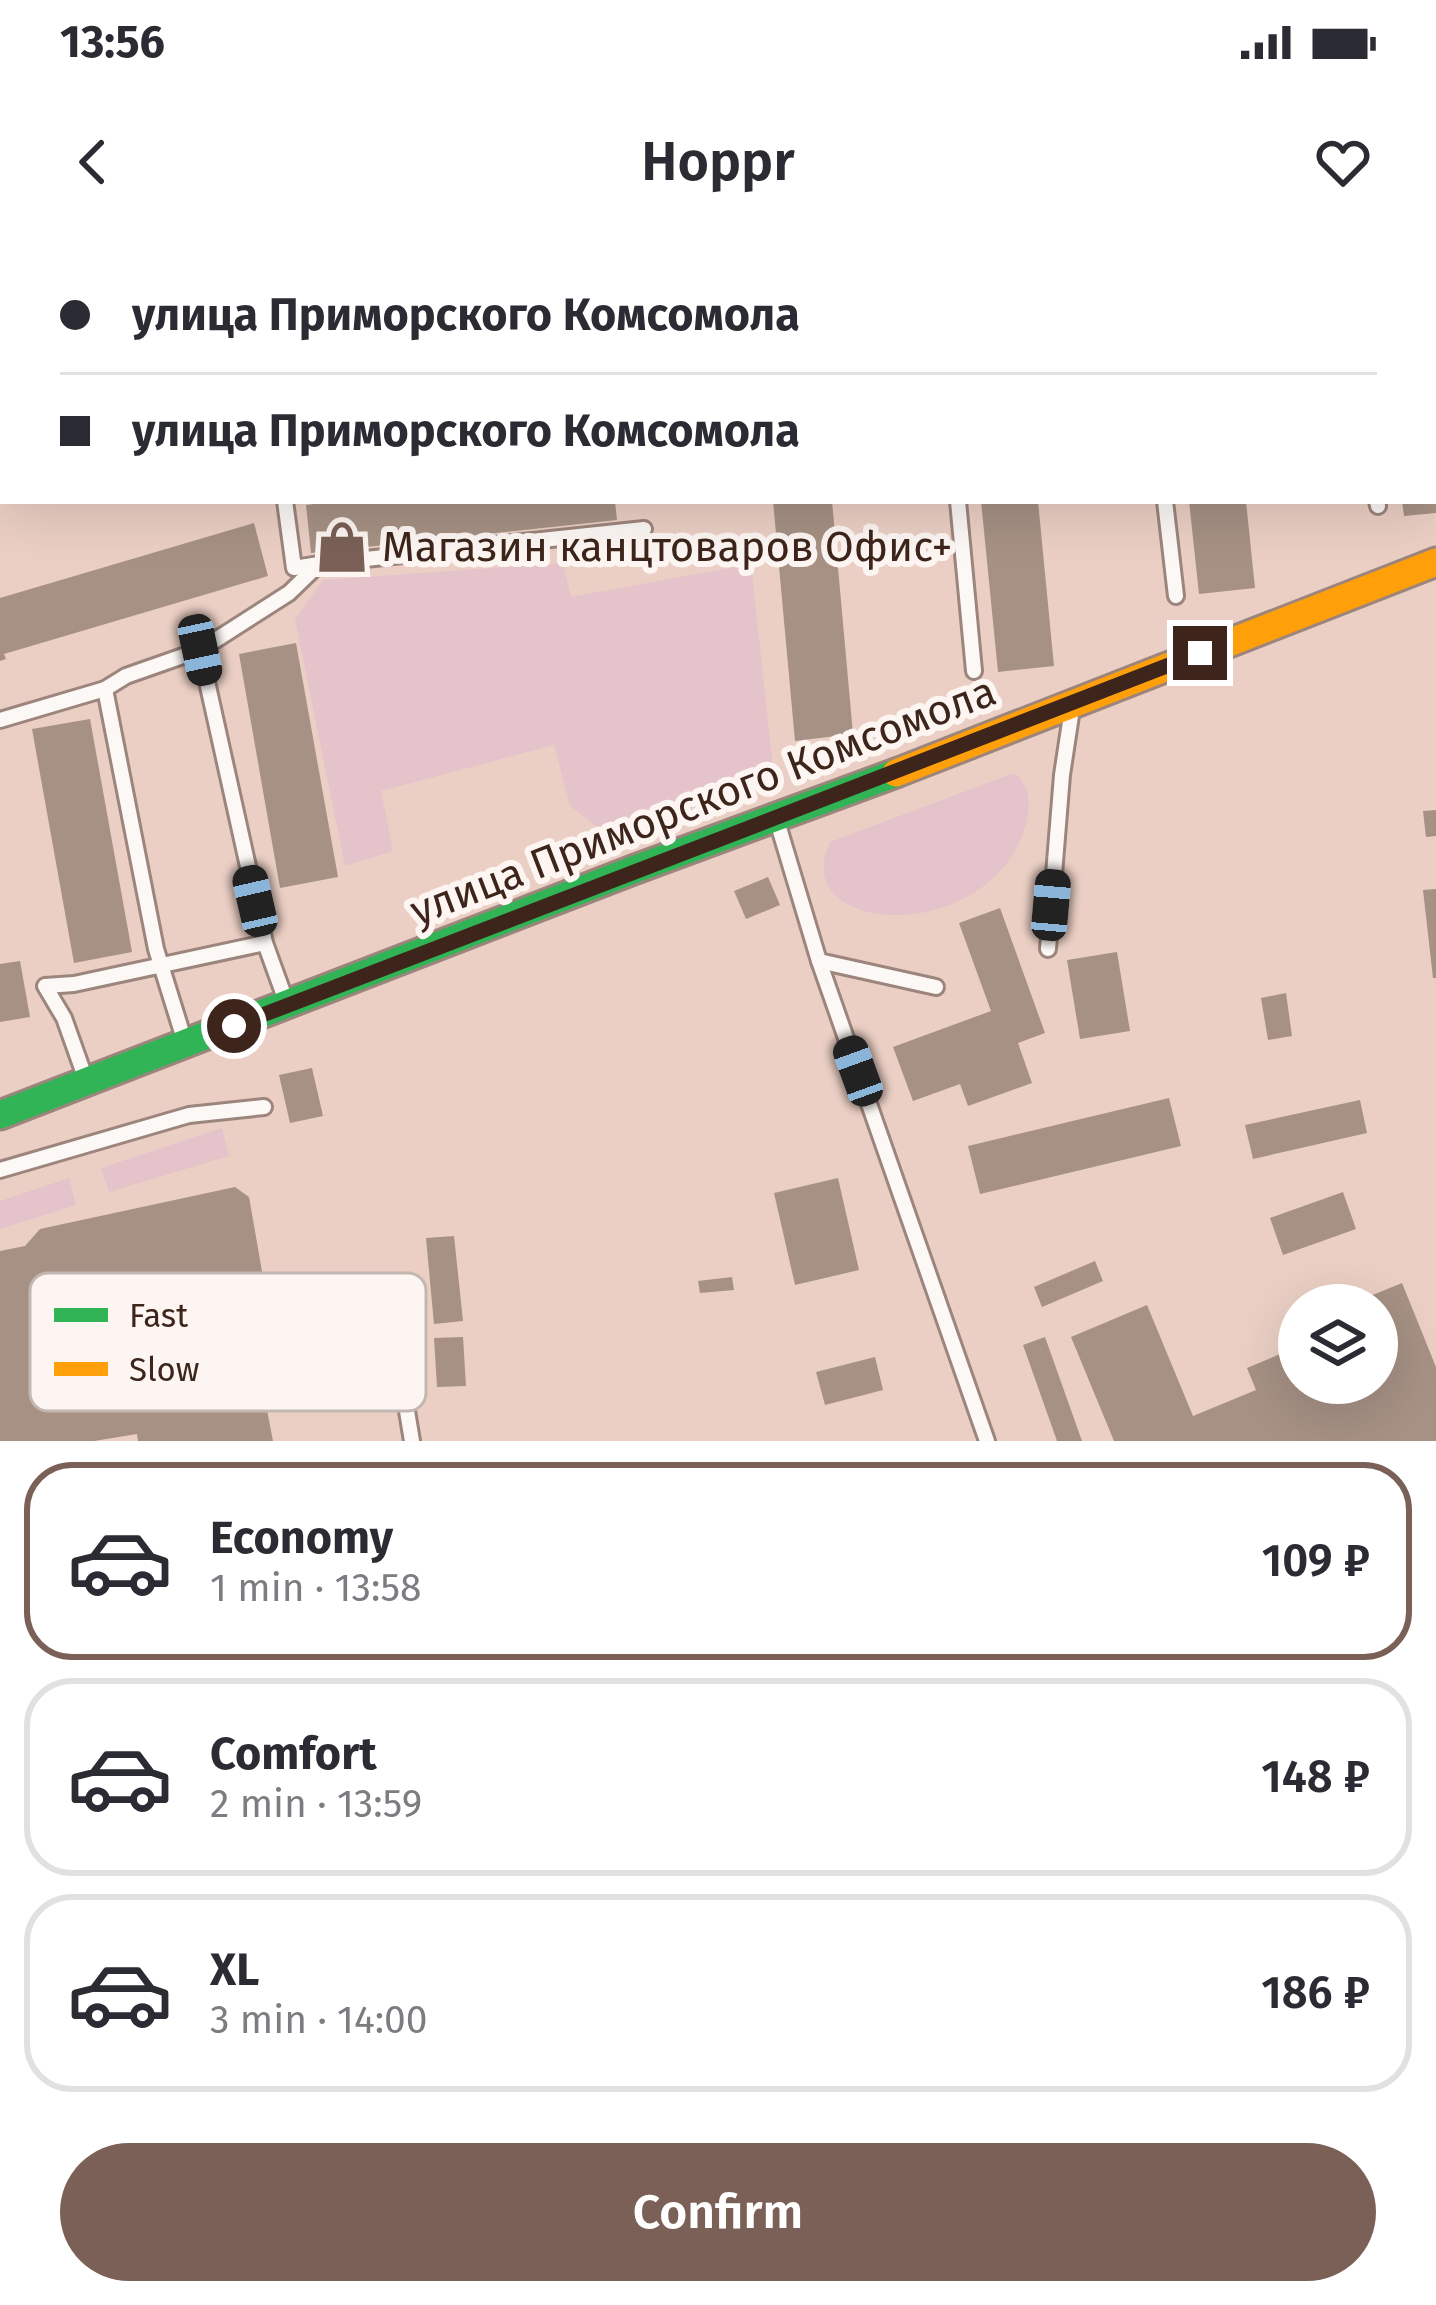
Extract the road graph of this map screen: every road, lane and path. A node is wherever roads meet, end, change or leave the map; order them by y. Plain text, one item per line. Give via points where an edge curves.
1 (285, 504) edge
2 (958, 504) edge
3 (1165, 504) edge
4 (644, 529) dead end
5 (1436, 562) edge
6 (319, 564) junction
7 (1176, 596) dead end
8 (200, 650) junction
9 (974, 671) dead end
10 (105, 689) junction
11 (1073, 703) junction
12 (0, 720) edge
13 (776, 820) junction
14 (265, 943) junction
15 (1048, 949) dead end
16 (819, 961) junction
17 (160, 965) junction
18 (936, 987) dead end
19 (287, 1005) junction
20 (186, 1045) junction
21 (87, 1083) junction
22 (264, 1107) dead end
23 (0, 1114) edge
24 (0, 1170) edge
25 (407, 1411) edge
26 (412, 1441) edge
27 (987, 1441) edge

1 - 6 lane via 294,568
2 - 9 lane
3 - 7 lane
4 - 6 lane
5 - 11 street, улица Приморского Комсомола
6 - 8 lane
8 - 10 lane
8 - 14 lane
10 - 12 lane
10 - 17 lane
11 - 13 street, улица Приморского Комсомола
11 - 15 lane
13 - 16 lane
13 - 19 street, улица Приморского Комсомола
14 - 17 lane
14 - 19 lane
16 - 18 lane
16 - 27 lane
17 - 20 lane
17 - 21 lane via 45,986
19 - 20 street, улица Приморского Комсомола
20 - 21 street, улица Приморского Комсомола
21 - 23 street, улица Приморского Комсомола
22 - 24 lane via 189,1114
25 - 26 lane

